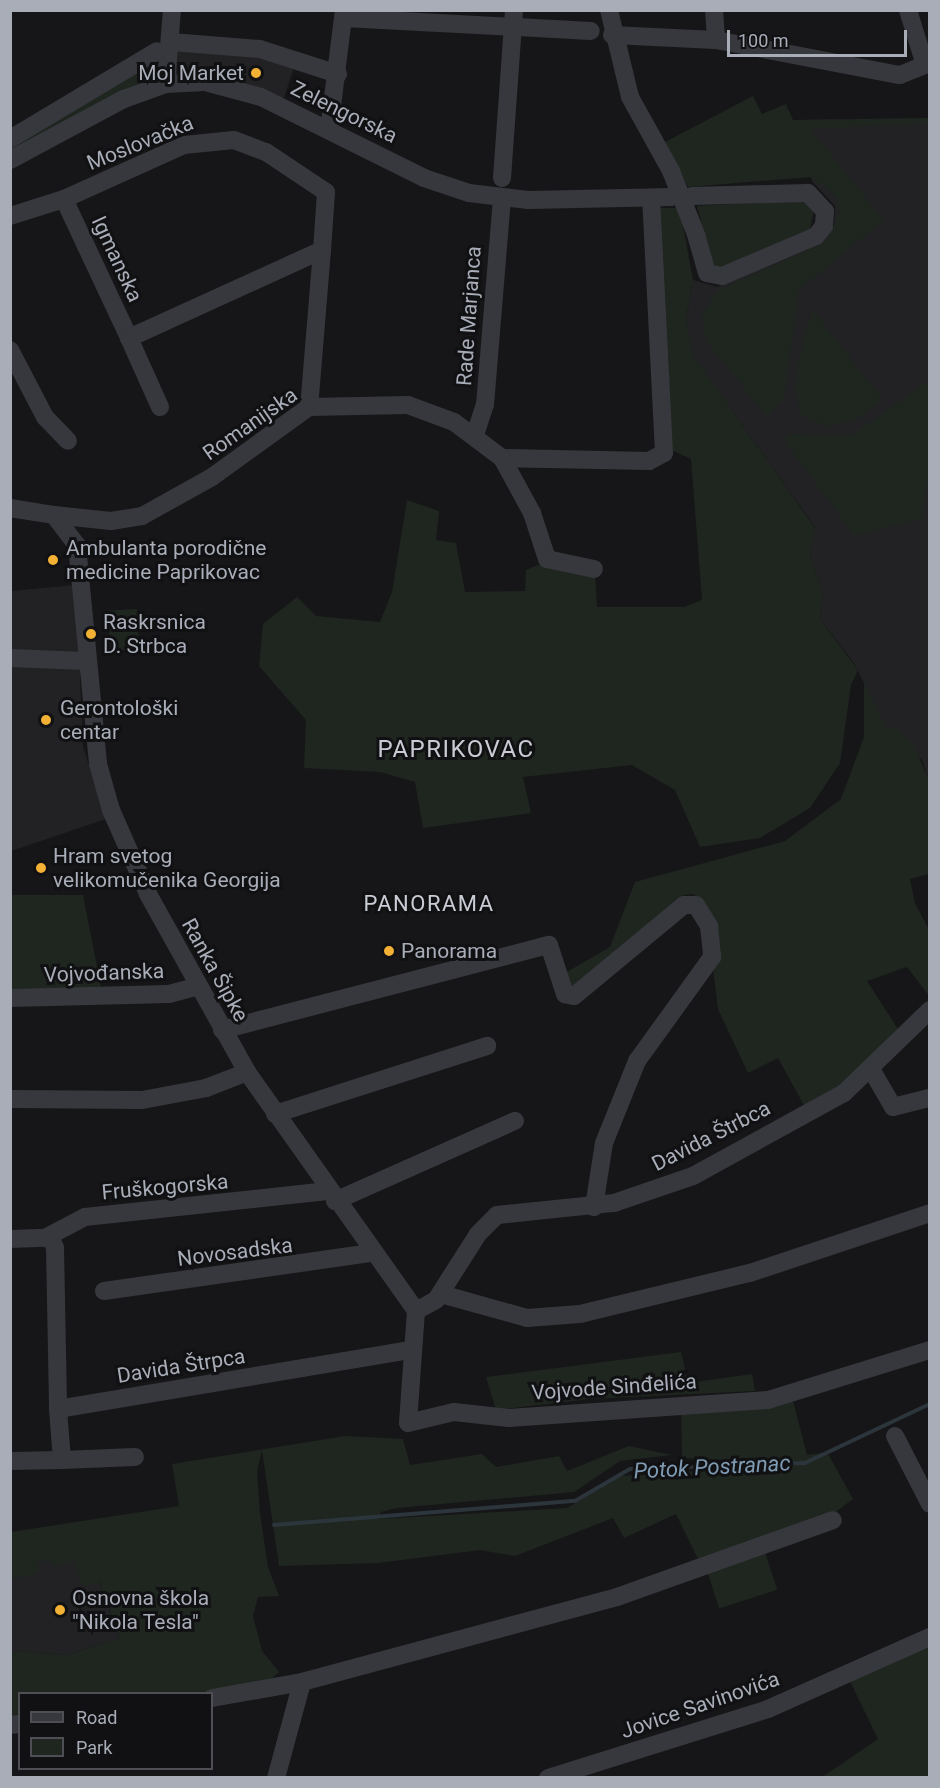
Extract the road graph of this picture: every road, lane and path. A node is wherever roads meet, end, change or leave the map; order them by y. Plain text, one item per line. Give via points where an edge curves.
1 (172, 10) edge
2 (609, 10) edge
3 (714, 10) edge
4 (908, 10) edge
5 (344, 14) edge
6 (513, 19) edge
7 (591, 31) dead end
8 (612, 35) junction
9 (716, 40) junction
10 (164, 46) junction
11 (338, 74) junction
12 (166, 84) junction
13 (329, 130) junction
14 (10, 139) edge
15 (10, 160) edge
16 (502, 178) dead end
17 (692, 196) dead end
18 (672, 197) dead end
19 (651, 198) junction
20 (64, 199) junction
21 (502, 199) junction
22 (10, 216) edge
23 (322, 250) junction
24 (129, 338) junction
25 (10, 350) edge
26 (160, 407) dead end
27 (309, 407) junction
28 (475, 435) junction
29 (68, 441) dead end
30 (502, 458) junction
31 (10, 508) edge
32 (54, 515) junction
33 (594, 569) dead end
34 (10, 658) edge
35 (86, 660) junction
36 (198, 986) junction
37 (10, 998) edge
38 (930, 1010) edge
39 (222, 1030) junction
40 (487, 1046) dead end
41 (872, 1069) junction
42 (247, 1072) junction
43 (930, 1098) edge
44 (10, 1099) edge
45 (275, 1114) junction
46 (515, 1121) dead end
47 (332, 1196) junction
48 (594, 1207) junction
49 (930, 1213) edge
50 (50, 1236) junction
51 (10, 1239) edge
52 (370, 1253) junction
53 (104, 1291) dead end
54 (441, 1294) junction
55 (416, 1311) junction
56 (412, 1350) junction
57 (930, 1350) edge
58 (58, 1410) junction
59 (895, 1436) dead end
60 (135, 1456) dead end
61 (62, 1460) junction
62 (10, 1461) edge
63 (930, 1504) edge
64 (833, 1520) dead end
65 (930, 1637) edge
66 (302, 1682) junction
67 (213, 1698) edge
68 (276, 1778) edge
69 (548, 1778) edge

1 - 10 street
2 - 8 street
3 - 9 street
4 - 9 street via 925,65 908,74
5 - 6 street
5 - 11 street
6 - 7 street
6 - 16 street
8 - 9 street
8 - 17 street, bridge via 630,97 671,171 707,273 722,276 816,236 824,226 825,211 819,200 802,193
10 - 11 street via 260,49
10 - 12 street
10 - 14 street
11 - 13 street
12 - 13 street, Zelengorska via 229,87
12 - 15 street, Zelengorska via 124,99
13 - 21 street, Zelengorska via 424,178
18 - 19 street, Zelengorska
19 - 21 street, Zelengorska
19 - 30 street via 664,453 649,461
20 - 22 street, Moslovačka
20 - 23 street, Moslovačka via 184,145 214,138 241,142 326,192
20 - 24 street, Igmanska
21 - 28 street, Rade Marjanca via 485,405
23 - 24 street
23 - 27 street
24 - 26 street, Igmanska
25 - 29 street via 45,417
27 - 28 street, Romanijska via 345,402 422,407
27 - 32 street, Romanijska via 212,477 142,516 111,521 62,512
28 - 30 street, Romanijska
30 - 33 street, Romanijska via 532,513 547,560
31 - 32 street
32 - 35 street, Ranka Šipke via 73,535 80,556
34 - 35 street
35 - 36 street, Ranka Šipke via 90,722 111,810
36 - 37 street, Vojvođanska via 169,994
36 - 39 street, Ranka Šipke
38 - 41 street, Davida Štrbca
39 - 42 street, Ranka Šipke
39 - 48 street via 549,945 565,994 574,996 684,905 696,905 709,926 712,957 637,1060 604,1143
40 - 45 street
41 - 43 street via 893,1107
41 - 48 street, Davida Štrbca via 844,1093 693,1176
42 - 44 street via 206,1088 142,1100
42 - 45 street, Ranka Šipke
45 - 47 street, Ranka Šipke
46 - 47 street, Fruškogorska
47 - 50 street, Fruškogorska via 85,1217
47 - 52 street, Ranka Šipke
48 - 54 street, Davida Štrbca via 529,1208 497,1215 478,1234
49 - 54 street via 750,1273 580,1314 521,1317
50 - 51 street, Fruškogorska
50 - 58 street via 55,1248
52 - 53 street, Novosadska
52 - 55 street, Ranka Šipke
54 - 55 street, Davida Štrbca
55 - 56 street, Vojvode Sinđelića
56 - 57 street, Vojvode Sinđelića via 408,1423 449,1413 494,1418 768,1400
56 - 58 street, Davida Štrpca
58 - 61 street
59 - 63 street
60 - 61 street
61 - 62 street
64 - 66 street via 617,1597
65 - 69 street, Jovice Savinovića via 768,1709
66 - 67 street
66 - 68 street

